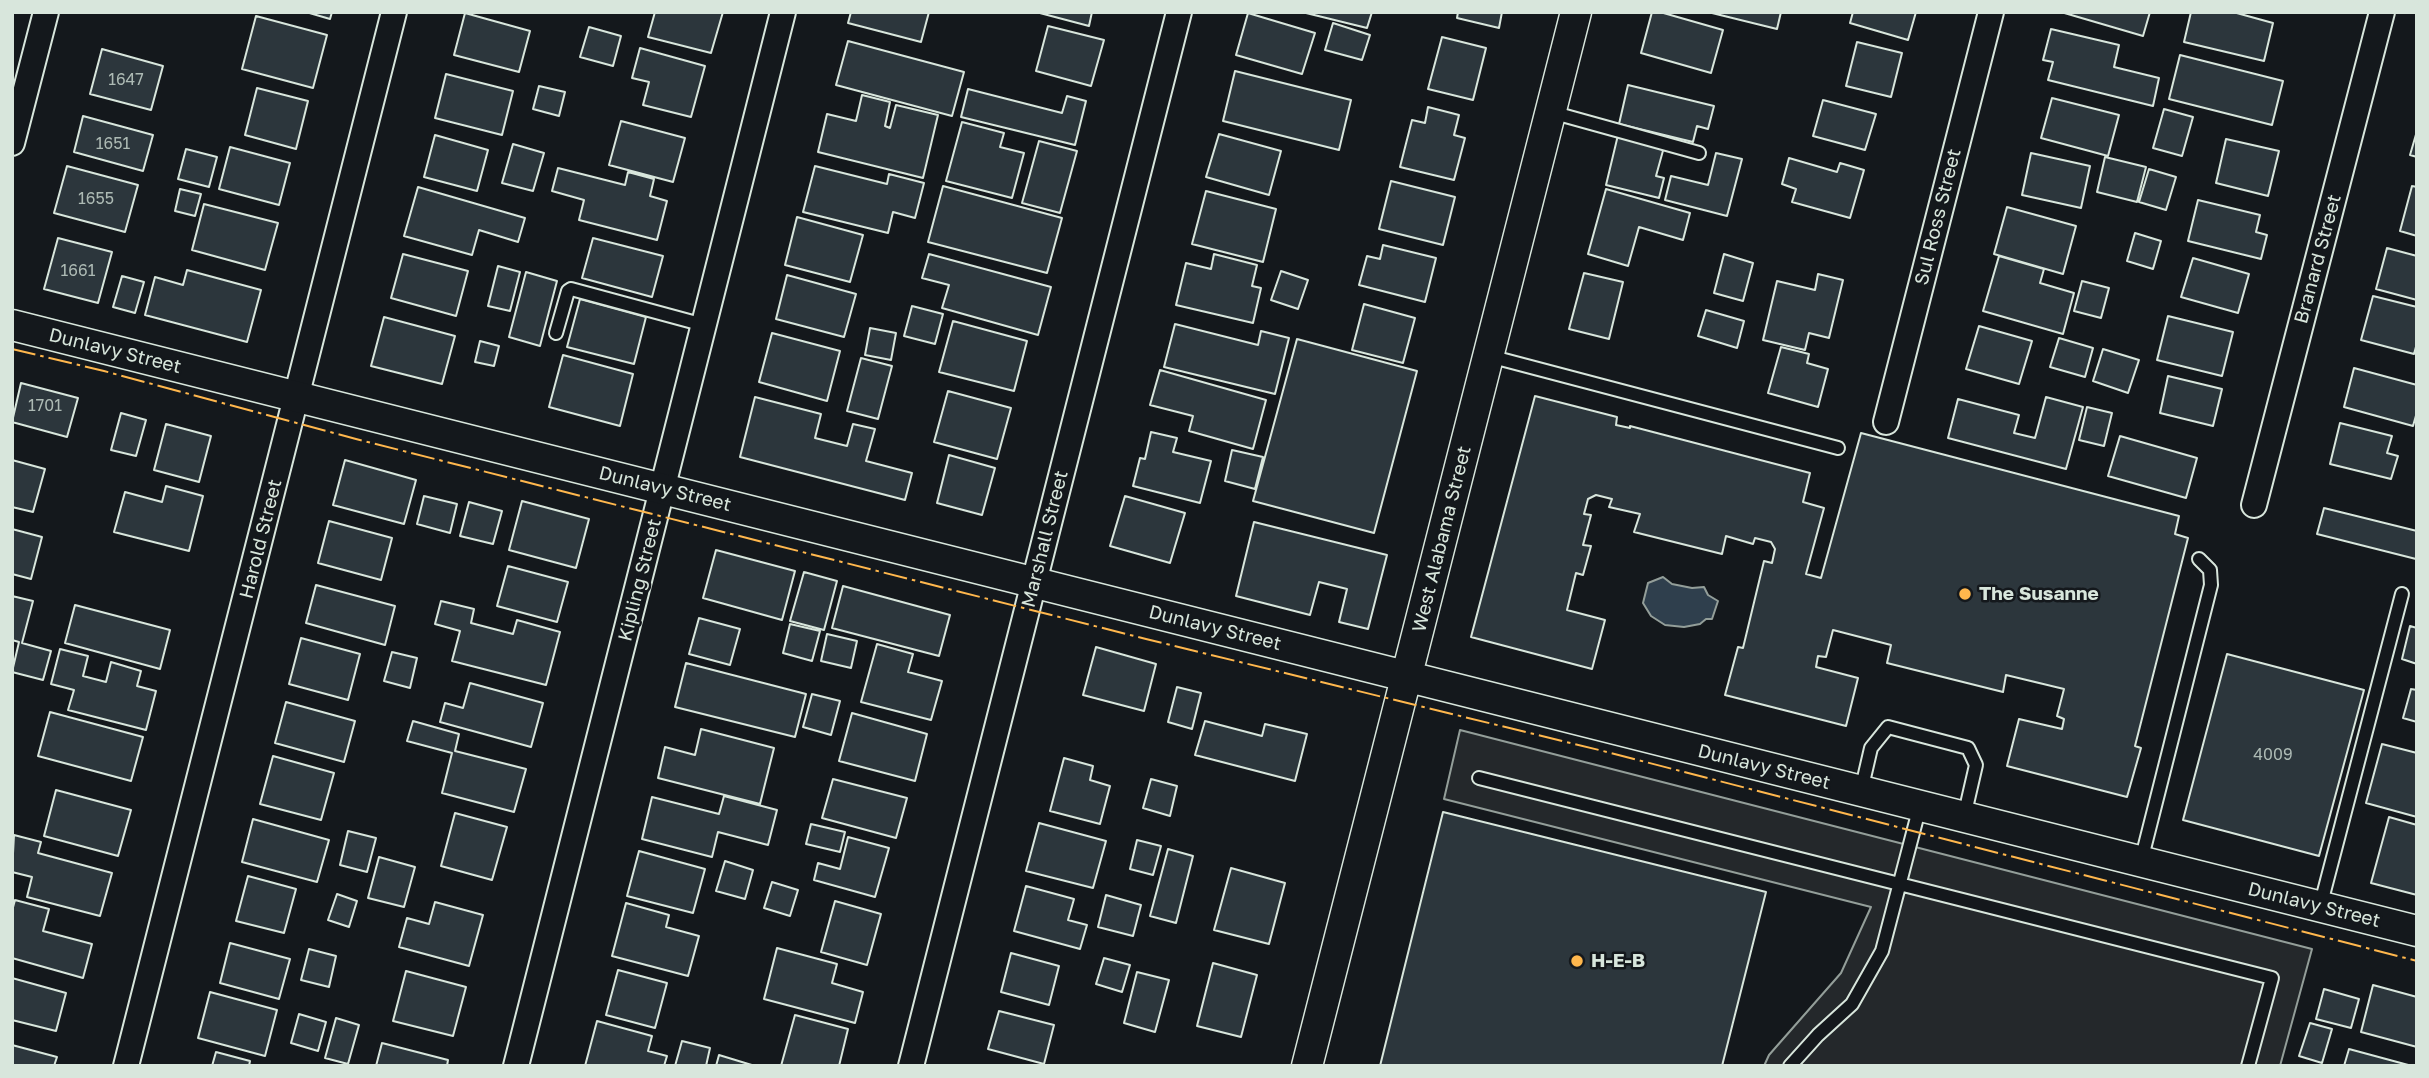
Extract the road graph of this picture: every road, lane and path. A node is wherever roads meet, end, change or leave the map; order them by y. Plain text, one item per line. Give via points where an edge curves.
1 (46, 12) edge
2 (394, 12) edge
3 (783, 12) edge
4 (1179, 12) edge
5 (1576, 12) edge
6 (1991, 12) edge
7 (2382, 12) edge
8 (1551, 112) junction
9 (12, 143) edge
10 (1699, 153) dead end
11 (12, 325) edge
12 (704, 325) junction
13 (556, 333) dead end
14 (1489, 355) junction
15 (297, 397) junction
16 (1886, 422) dead end
17 (1838, 448) dead end
18 (663, 489) junction
19 (2255, 505) dead end
20 (2199, 559) dead end
21 (1034, 582) junction
22 (2402, 594) dead end
23 (1407, 677) junction
24 (1479, 778) dead end
25 (1861, 791) junction
26 (1920, 806) junction
27 (1964, 817) junction
28 (2141, 862) junction
29 (1899, 884) junction
30 (2320, 907) junction
31 (2417, 931) edge
32 (126, 1066) edge
33 (516, 1066) edge
34 (911, 1066) edge
35 (1307, 1066) edge
36 (1790, 1066) edge
37 (2248, 1066) edge

1 - 9 street
2 - 15 street, Harold Street
3 - 12 street, Kipling Street
4 - 21 street, Marshall Street
5 - 8 street, West Alabama Street
6 - 16 street, Sul Ross Street
7 - 19 street, Branard Street
8 - 10 lane
8 - 14 street, West Alabama Street
11 - 15 street, Dunlavy Street
12 - 13 lane via 570,289
12 - 18 street, Kipling Street
14 - 17 lane
14 - 23 street, West Alabama Street
15 - 18 street, Dunlavy Street
15 - 32 street, Harold Street
18 - 21 street, Dunlavy Street
18 - 33 street, Kipling Street
20 - 28 lane via 2210,570 2211,585
21 - 23 street, Dunlavy Street
21 - 34 street, Marshall Street
22 - 30 lane
23 - 25 street, Dunlavy Street
23 - 35 street, West Alabama Street
24 - 29 lane
25 - 26 street, Dunlavy Street
25 - 27 lane via 1871,748 1888,727 1968,748 1976,765
26 - 27 street, Dunlavy Street
26 - 29 lane
27 - 28 street, Dunlavy Street
28 - 30 street, Dunlavy Street
29 - 36 lane via 1882,951 1852,1004
29 - 37 lane via 2272,978
30 - 31 street, Dunlavy Street

